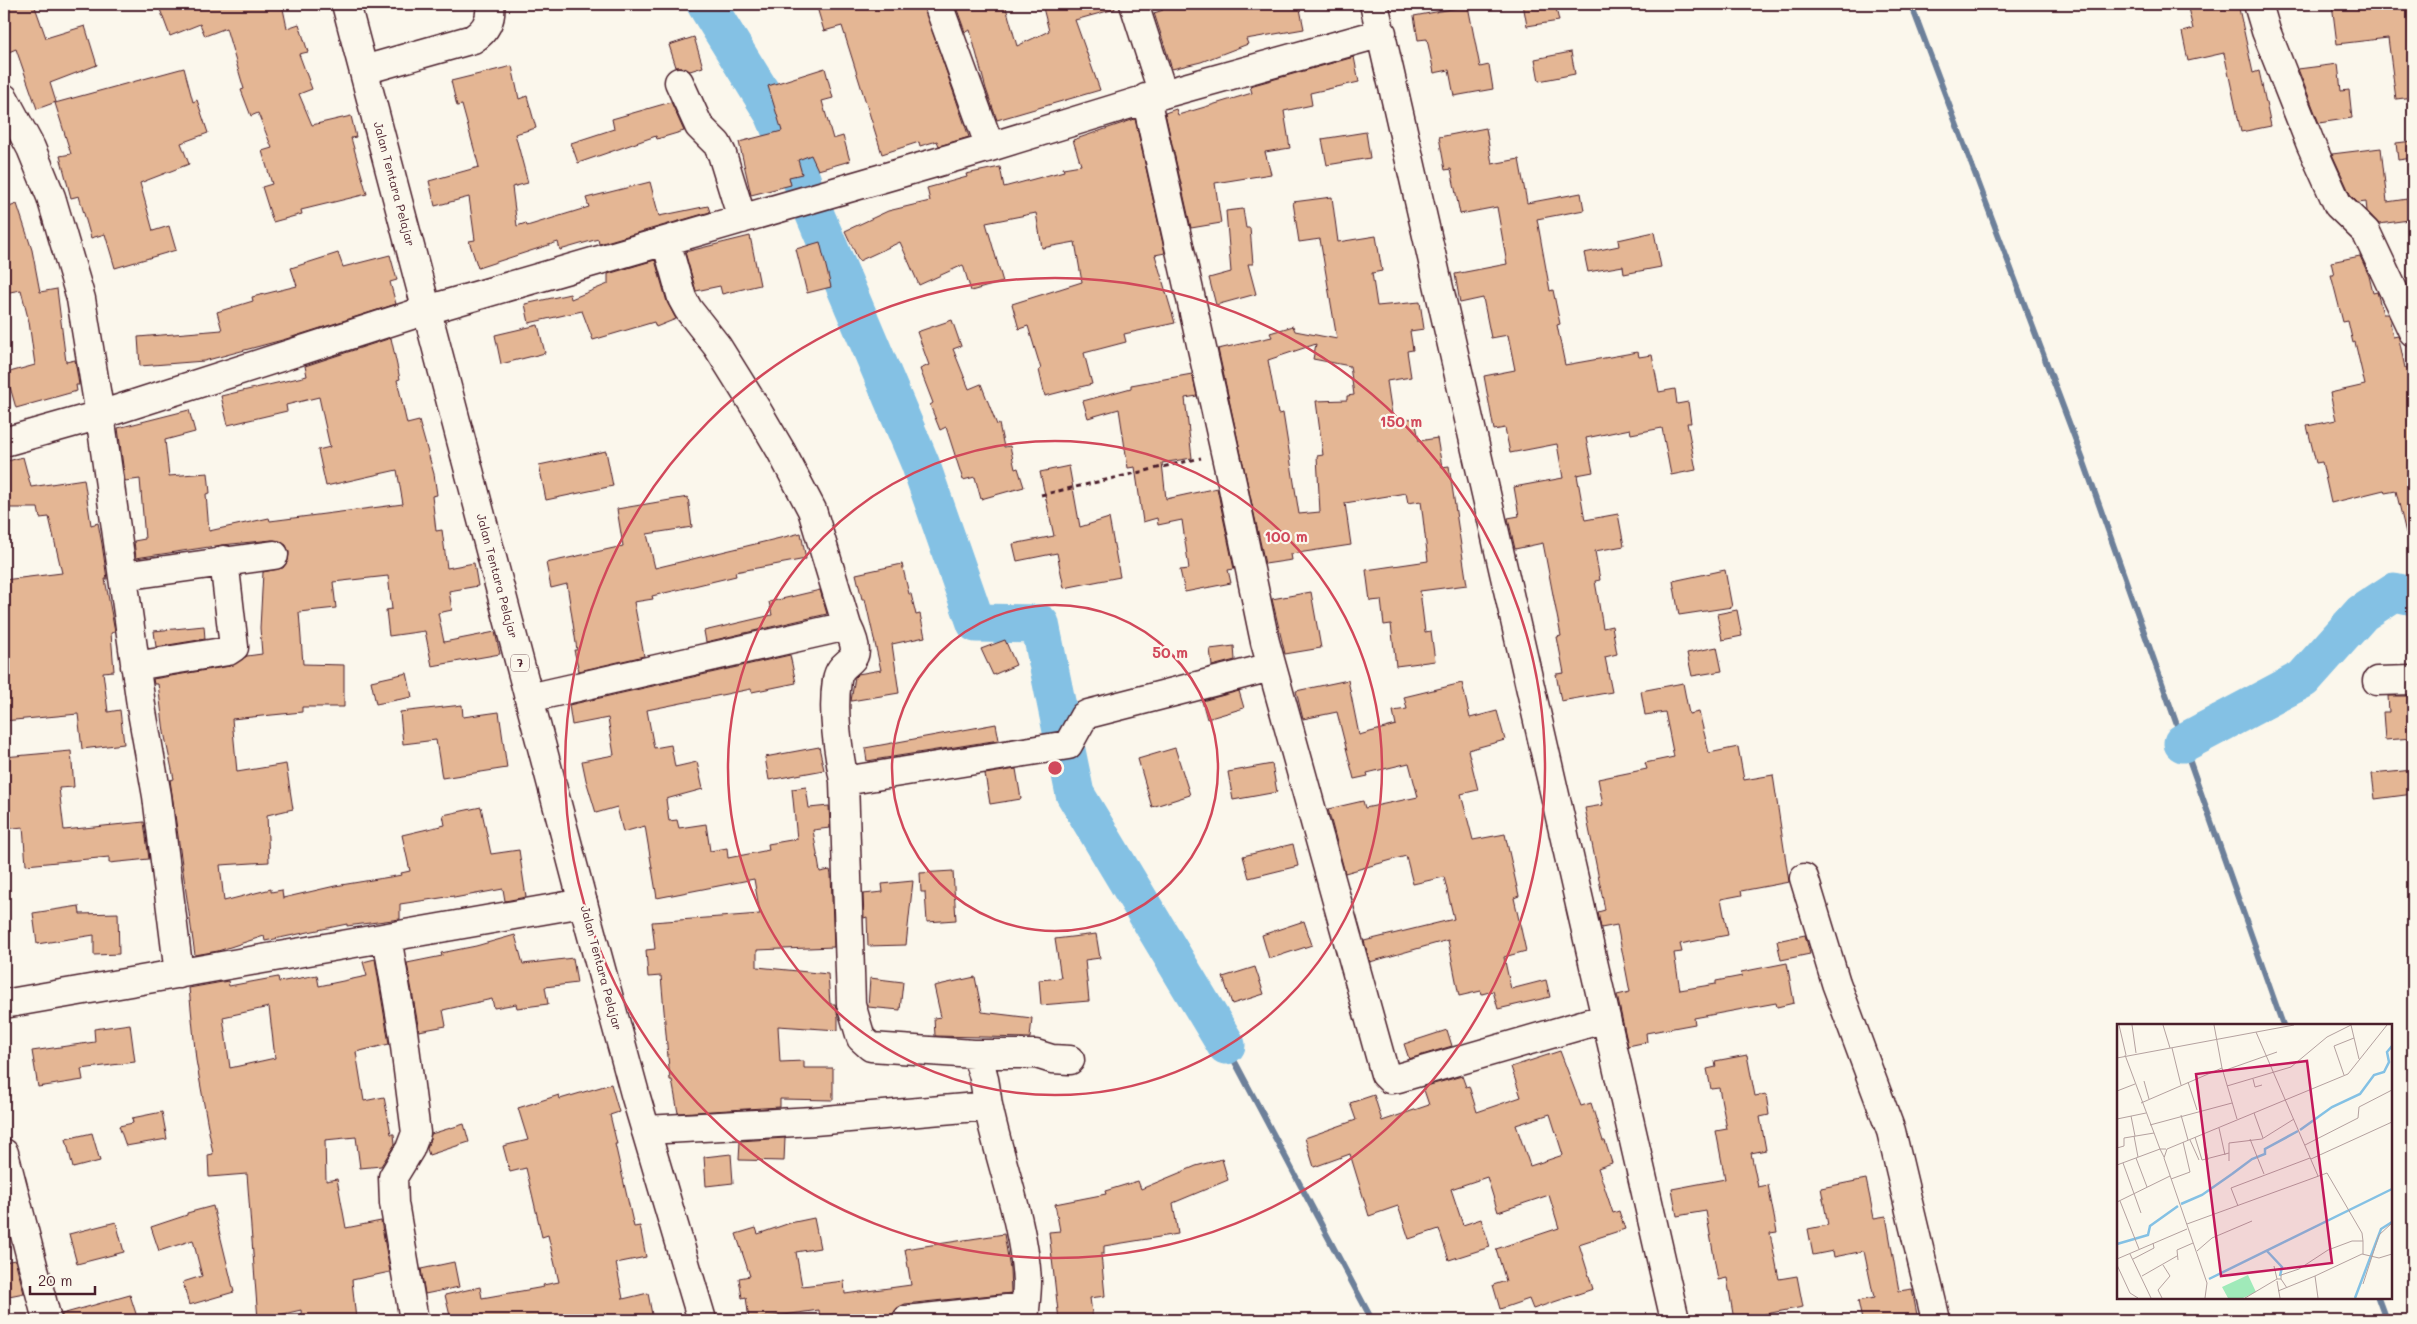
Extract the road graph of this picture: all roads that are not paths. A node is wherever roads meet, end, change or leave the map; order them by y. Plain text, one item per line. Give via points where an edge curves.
1 (346, 4) edge
2 (490, 4) edge
3 (938, 4) edge
4 (1134, 4) edge
5 (1374, 4) edge
6 (2258, 4) edge
7 (1382, 33) junction
8 (364, 70) junction
9 (678, 82) dead end
10 (1154, 96) junction
11 (4, 98) edge
12 (990, 147) junction
13 (742, 219) junction
14 (666, 241) junction
15 (427, 310) junction
16 (2413, 332) edge
17 (100, 415) junction
18 (4, 442) edge
19 (274, 555) dead end
20 (224, 560) junction
21 (123, 576) junction
22 (847, 626) junction
23 (135, 666) junction
24 (1272, 667) junction
25 (2413, 680) edge
26 (2377, 681) dead end
27 (529, 698) junction
28 (844, 781) junction
29 (1804, 878) dead end
30 (583, 903) junction
31 (387, 937) junction
32 (179, 974) junction
33 (4, 1004) edge
34 (1606, 1018) junction
35 (974, 1054) junction
36 (1070, 1060) dead end
37 (988, 1106) junction
38 (646, 1130) junction
39 (4, 1153) edge
40 (1025, 1314) edge
41 (47, 1320) edge
42 (414, 1320) edge
43 (702, 1320) edge
44 (907, 1320) edge
45 (1676, 1320) edge
46 (1936, 1320) edge

1 - 8 main road, Jalan Tentara Pelajar / 7
2 - 8 main road via 487,26 474,39
3 - 12 main road
4 - 10 main road
5 - 7 main road
6 - 16 main road via 2311,145 2338,205 2366,232
7 - 10 main road
7 - 34 main road
8 - 15 main road, Jalan Tentara Pelajar / 7
9 - 13 main road via 699,126 722,154
10 - 12 main road
10 - 24 main road via 1225,452
11 - 17 main road via 31,148 51,197 81,299
12 - 13 main road
13 - 14 main road
14 - 15 main road
14 - 22 main road via 682,298 757,410 812,510
15 - 17 main road
15 - 27 main road, Jalan Tentara Pelajar / 7
17 - 18 main road
17 - 21 main road
19 - 20 main road
20 - 21 main road
20 - 23 main road via 234,647 228,651
21 - 23 main road
22 - 27 main road
22 - 28 main road via 855,643 855,656 842,668 836,699
23 - 32 main road via 158,806
24 - 28 main road via 1088,714 1065,745
24 - 34 main road via 1385,1074 1390,1079 1398,1078
25 - 26 main road
27 - 30 main road, Jalan Tentara Pelajar / 7
28 - 35 main road via 851,1004 861,1038 871,1047
29 - 46 main road via 1836,983 1891,1132
30 - 31 main road
30 - 38 main road, Jalan Tentara Pelajar / 7
31 - 32 main road
31 - 42 main road via 416,1132 396,1170 393,1187
32 - 33 main road
34 - 45 main road
35 - 36 main road via 1036,1054
35 - 37 main road via 986,1083
37 - 38 main road via 814,1121
37 - 40 main road via 1021,1235 1027,1283
38 - 43 main road, Jalan Tentara Pelajar / 7
39 - 41 main road
40 - 44 main road

